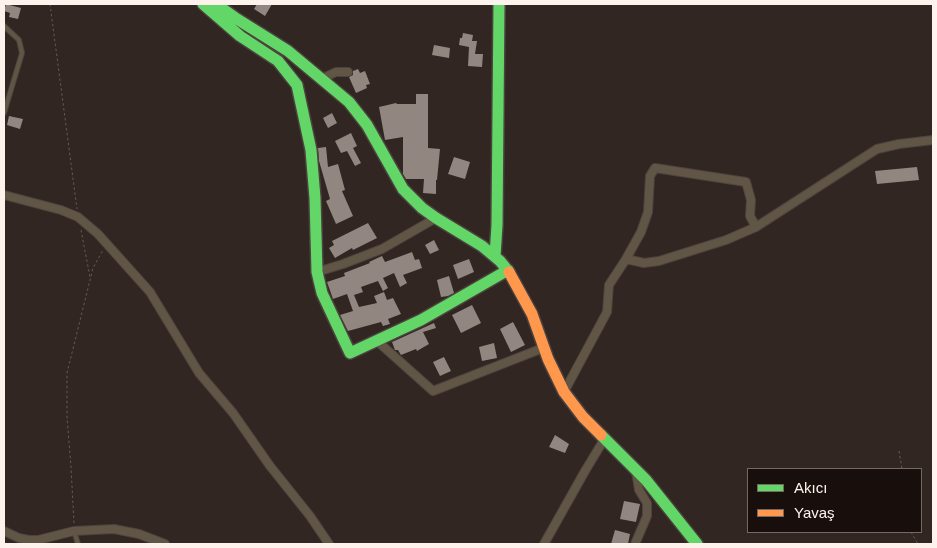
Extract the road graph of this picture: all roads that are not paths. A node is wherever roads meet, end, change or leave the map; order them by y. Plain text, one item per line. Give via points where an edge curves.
1 (203, 4) edge
2 (216, 4) edge
3 (499, 4) edge
4 (4, 26) edge
5 (348, 72) dead end
6 (321, 79) junction
7 (4, 113) edge
8 (933, 140) edge
9 (4, 195) edge
10 (436, 218) junction
11 (756, 227) junction
12 (495, 256) junction
13 (626, 259) junction
14 (508, 270) junction
15 (317, 272) junction
16 (377, 340) junction
17 (543, 348) junction
18 (564, 392) junction
19 (605, 438) junction
20 (636, 468) junction
21 (4, 531) edge
22 (74, 531) junction
23 (78, 544) edge
24 (166, 544) edge
25 (328, 544) edge
26 (544, 544) edge
27 (634, 544) edge
28 (697, 544) edge

1 - 15 street via 240,36 278,62 297,85 311,150
2 - 6 street via 288,51
3 - 12 street
4 - 7 lane via 19,40 22,52
5 - 6 street via 336,72
6 - 10 street via 358,112 403,189
8 - 11 street via 877,149
9 - 25 street via 78,217 98,234 150,292 199,373 233,413
10 - 12 street
10 - 15 street via 382,248
11 - 13 street via 659,261 644,263
11 - 13 street via 750,216 751,200 746,182 655,168 650,176 648,212
12 - 14 street
13 - 18 street via 609,284 607,312
14 - 16 street via 421,320
14 - 17 street via 532,314
15 - 16 street via 322,293 350,353
16 - 17 street via 433,391
17 - 18 street
18 - 19 street
19 - 20 street
19 - 26 street
20 - 27 street via 639,490 647,503 647,516
20 - 28 street
21 - 22 street via 29,540
22 - 23 lane
22 - 24 street via 114,529

